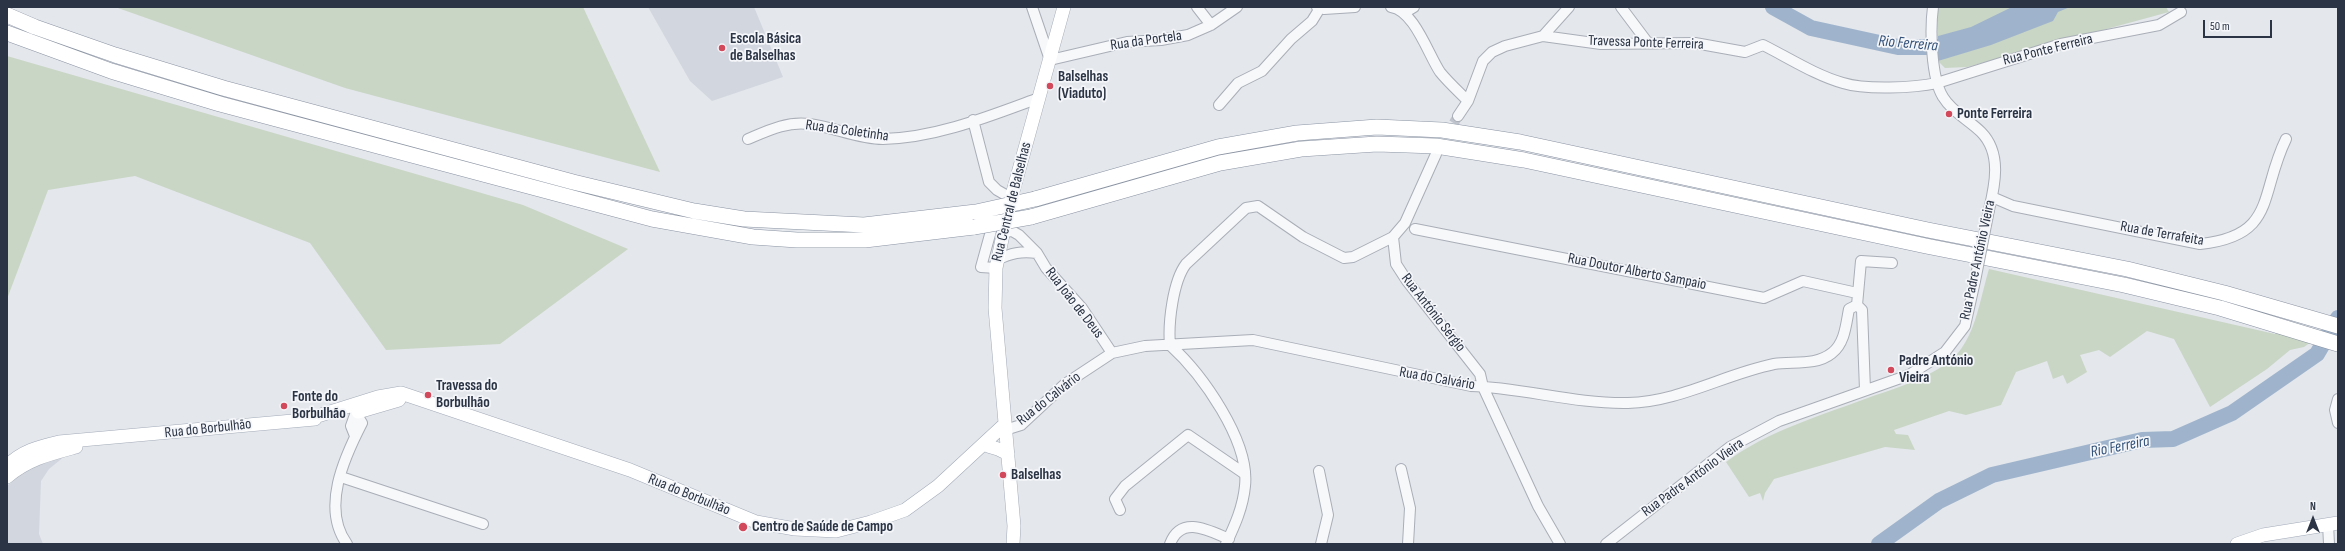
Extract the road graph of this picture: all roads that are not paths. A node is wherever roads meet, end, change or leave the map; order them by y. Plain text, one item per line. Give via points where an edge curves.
1 (1032, 7) edge
2 (1064, 7) edge
3 (1197, 7) edge
4 (1237, 7) edge
5 (1318, 7) edge
6 (1355, 7) edge
7 (1391, 7) edge
8 (1414, 7) edge
9 (1569, 7) edge
10 (1620, 7) edge
11 (1933, 10) edge
12 (2181, 12) dead end
13 (1404, 13) junction
14 (7, 15) edge
15 (1211, 24) junction
16 (7, 33) edge
17 (1543, 36) junction
18 (1648, 43) junction
19 (1050, 60) junction
20 (1937, 83) junction
21 (1039, 98) junction
22 (1468, 101) junction
23 (1219, 104) dead end
24 (1458, 116) tunnel mouth
25 (973, 120) junction
26 (748, 139) dead end
27 (2286, 139) dead end
28 (1436, 154) dead end
29 (1006, 195) junction
30 (1992, 197) junction
31 (1415, 229) dead end
32 (1003, 232) junction
33 (1393, 237) junction
34 (1037, 253) junction
35 (1892, 263) dead end
36 (996, 264) junction
37 (1857, 293) junction
38 (1857, 305) junction
39 (2338, 326) edge
40 (2338, 344) edge
41 (1170, 345) junction
42 (1112, 353) junction
43 (1483, 387) junction
44 (1865, 390) junction
45 (414, 397) junction
46 (2338, 399) edge
47 (354, 409) junction
48 (2338, 423) edge
49 (1006, 437) junction
50 (975, 452) junction
51 (33, 454) junction
52 (7, 466) edge
53 (1401, 469) dead end
54 (1319, 471) dead end
55 (1245, 474) junction
56 (7, 477) edge
57 (341, 477) junction
58 (1120, 510) dead end
59 (483, 524) dead end
60 (2333, 524) edge
61 (1227, 542) edge
62 (347, 544) edge
63 (1013, 544) edge
64 (1170, 544) edge
65 (1321, 544) edge
66 (1408, 544) edge
67 (1560, 544) edge
68 (1606, 544) edge
69 (2237, 544) edge
70 (2328, 544) edge

1 - 19 street
2 - 19 main road, Rua Central de Balselhas
3 - 15 street
4 - 15 street, Rua da Portela
5 - 6 street
5 - 23 street via 1312,20 1262,71 1238,83
7 - 13 street
8 - 13 street
9 - 17 street
10 - 18 street
11 - 20 street, Rua Padre António Vieira
12 - 20 street, Rua Ponte Ferreira via 2159,25 2061,44
13 - 22 street via 1441,72
14 - 39 highway, bridge via 107,52 222,88 573,182 694,211 752,220 864,225 976,212 1035,199 1218,147 1297,133 1377,127 1442,130 1520,142 1928,230 2073,258 2224,293
15 - 19 street, Rua da Portela via 1188,35 1127,42
16 - 40 highway, bridge via 111,71 220,104 666,222 753,237 865,240 974,227 1031,217 1220,163 1301,149 1377,144 1436,146 1524,160 1926,246 2124,285 2220,308
17 - 18 street, Travessa Ponte Ferreira via 1601,44
17 - 22 street, Travessa Ponte Ferreira via 1492,52 1483,62
18 - 20 street, Travessa Ponte Ferreira via 1695,43 1745,52 1763,45 1844,84 1919,87
19 - 21 main road, Rua Central de Balselhas
20 - 30 street, Rua Padre António Vieira via 1952,108 1981,132 1990,145 1996,180
21 - 25 street, Rua da Coletinha
21 - 29 main road, Rua Central de Balselhas
22 - 24 street, Travessa Ponte Ferreira
25 - 26 street, Rua da Coletinha via 935,132 883,139 809,124 774,128
25 - 29 street via 989,182
27 - 30 street, Rua de Terrafeita via 2271,175 2263,211 2238,235 2221,241 2200,244 2013,206
28 - 33 street via 1405,223
29 - 32 main road, Rua Central de Balselhas
29 - 36 street via 981,267
30 - 44 street, Rua Padre António Vieira, bridge via 1965,326 1945,352 1909,375
31 - 37 street, Rua Doutor Alberto Sampaio via 1764,298 1803,281
32 - 34 street, Rua João de Deus via 1012,231 1019,235
32 - 36 main road, Rua Central de Balselhas
33 - 41 street via 1353,257 1344,258 1303,237 1258,206 1246,208 1179,273 1169,330
33 - 43 street, Rua António Sérgio via 1396,264 1480,374
34 - 36 street, Rua João de Deus via 1023,251 1010,254
34 - 42 street, Rua João de Deus via 1046,268 1082,308
35 - 37 street via 1861,261
36 - 49 main road, Rua Central de Balselhas via 995,308
37 - 38 street
38 - 43 street, Rua do Calvário via 1849,309 1843,338 1834,352 1821,360 1774,364 1663,398 1628,403 1574,400
38 - 44 street via 1862,310
41 - 42 street, Rua do Calvário via 1145,346
41 - 43 street, Rua do Calvário via 1253,340 1441,381
41 - 55 street via 1224,410 1244,464
42 - 49 street, Rua do Calvário via 1065,384
43 - 67 street, Rua António Sérgio via 1538,506
44 - 68 street, Rua Padre António Vieira via 1778,421 1730,447
45 - 47 main road, Rua do Borbulhão
45 - 47 main road, Rua do Borbulhão via 401,393 378,397
45 - 50 main road, Rua do Borbulhão via 630,470 756,522 795,529 836,531 905,510 938,486
46 - 48 street via 2335,410
47 - 51 main road, Rua do Borbulhão via 308,419 109,439
47 - 57 street via 351,426 355,436
49 - 50 main road, Rua do Borbulhão
49 - 50 main road via 998,449 988,446
49 - 63 main road, Rua Central de Balselhas via 1014,526
51 - 52 main road, Rua do Borbulhão via 16,457
51 - 56 main road, Rua do Borbulhão
53 - 66 street via 1410,508
54 - 65 street via 1328,515
55 - 58 street via 1188,435 1125,486 1115,499
55 - 61 street via 1246,485 1241,510
57 - 59 street
57 - 62 street via 335,512 338,527
60 - 69 main road via 2263,535
60 - 70 street
61 - 64 street via 1201,527 1188,527 1174,534

